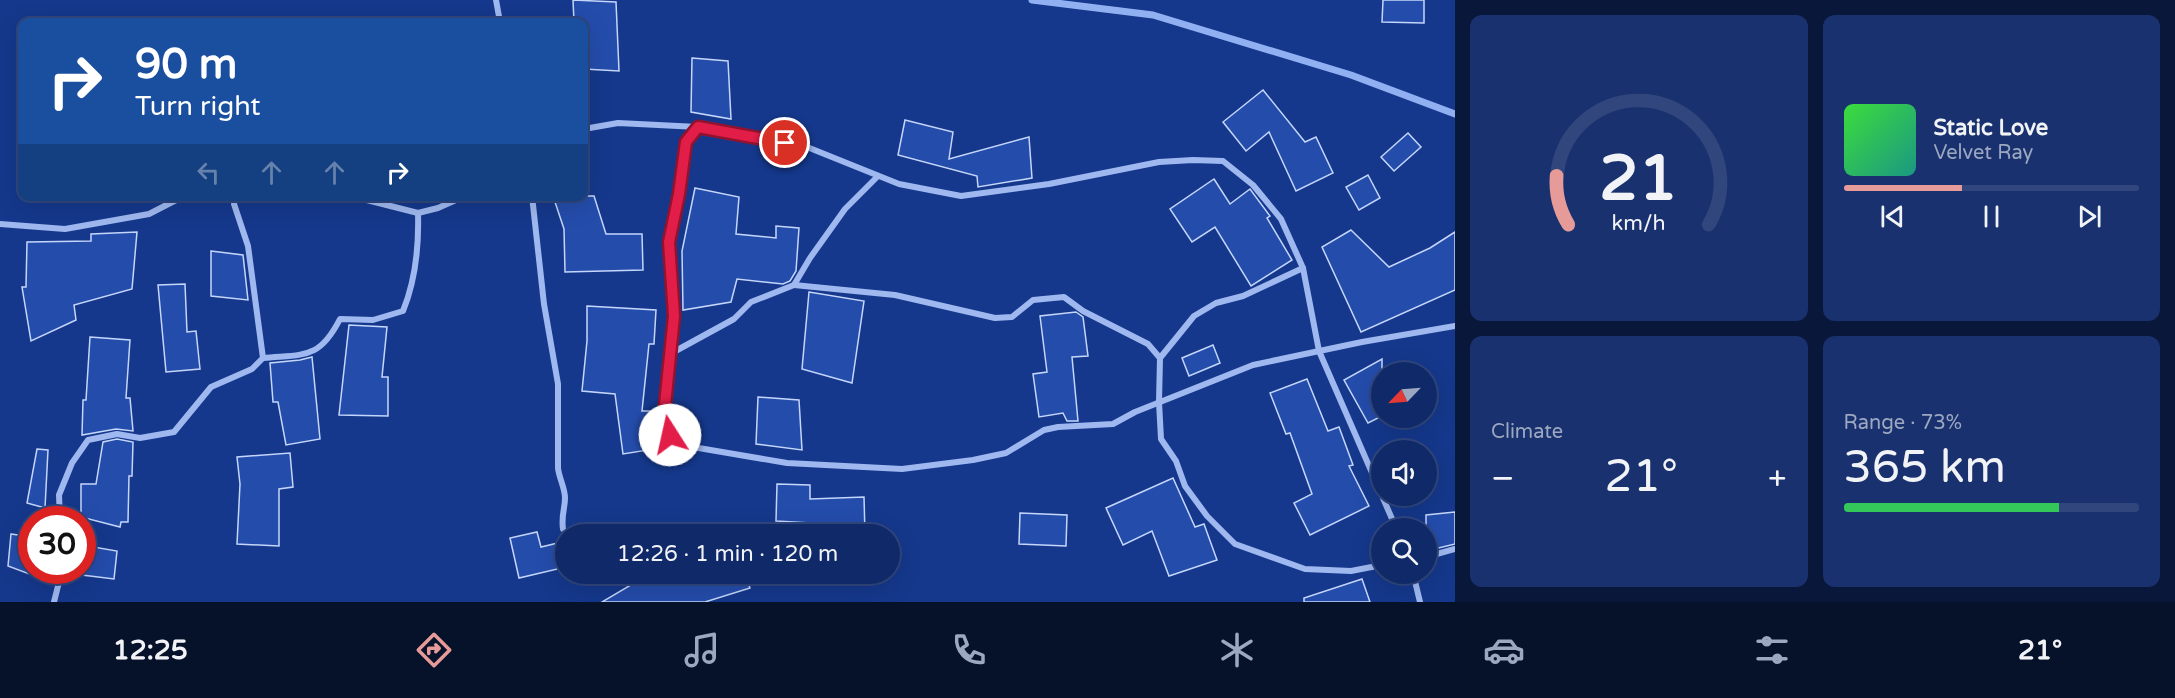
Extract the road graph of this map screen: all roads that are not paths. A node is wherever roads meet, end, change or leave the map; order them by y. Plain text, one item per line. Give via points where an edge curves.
1 (496, 0) edge
2 (499, 18) edge
3 (698, 127) junction
4 (588, 128) edge
5 (878, 176) junction
6 (174, 201) edge
7 (234, 201) edge
8 (371, 201) edge
9 (454, 201) edge
10 (533, 201) edge
11 (418, 213) junction
12 (0, 224) edge
13 (1303, 268) junction
14 (794, 285) junction
15 (1455, 326) edge
16 (1319, 351) junction
17 (670, 354) junction
18 (263, 358) junction
19 (1160, 358) junction
20 (1159, 402) junction
21 (59, 506) edge
22 (1392, 518) edge
23 (562, 524) edge
24 (1455, 549) edge
25 (1437, 554) edge
26 (1371, 567) edge
27 (58, 584) edge
28 (1416, 584) edge
29 (54, 602) edge
30 (1420, 602) edge

1 - 2 street
3 - 4 street via 618,123
3 - 5 street via 807,147
3 - 17 street via 686,142 669,242 674,316
5 - 13 street via 961,196 1049,184 1159,162 1223,161 1253,185 1281,219
5 - 14 street via 845,209
6 - 12 street via 149,214 65,229
7 - 18 street via 248,246
8 - 11 street
9 - 11 street
10 - 23 street via 558,384 558,468 565,497
11 - 18 street via 419,241 412,287 403,311 374,320 340,319 331,338 319,348 303,354
13 - 16 street
13 - 19 street via 1243,296 1216,303 1194,316
14 - 17 street via 751,302 734,319
14 - 19 street via 895,296 995,318 1012,317 1033,300 1064,297 1148,344
15 - 16 street
16 - 20 street via 1253,365
16 - 22 street
17 - 20 street via 665,405 670,435 681,445 787,463 902,469 974,460 1005,453 1044,430 1113,424
18 - 21 street via 252,369 211,387 174,432 140,438 117,434 88,440 72,463 59,495
19 - 20 street
20 - 26 street via 1161,439 1176,461 1185,486 1235,544 1305,569 1351,571
24 - 25 street
27 - 29 street
28 - 30 street

